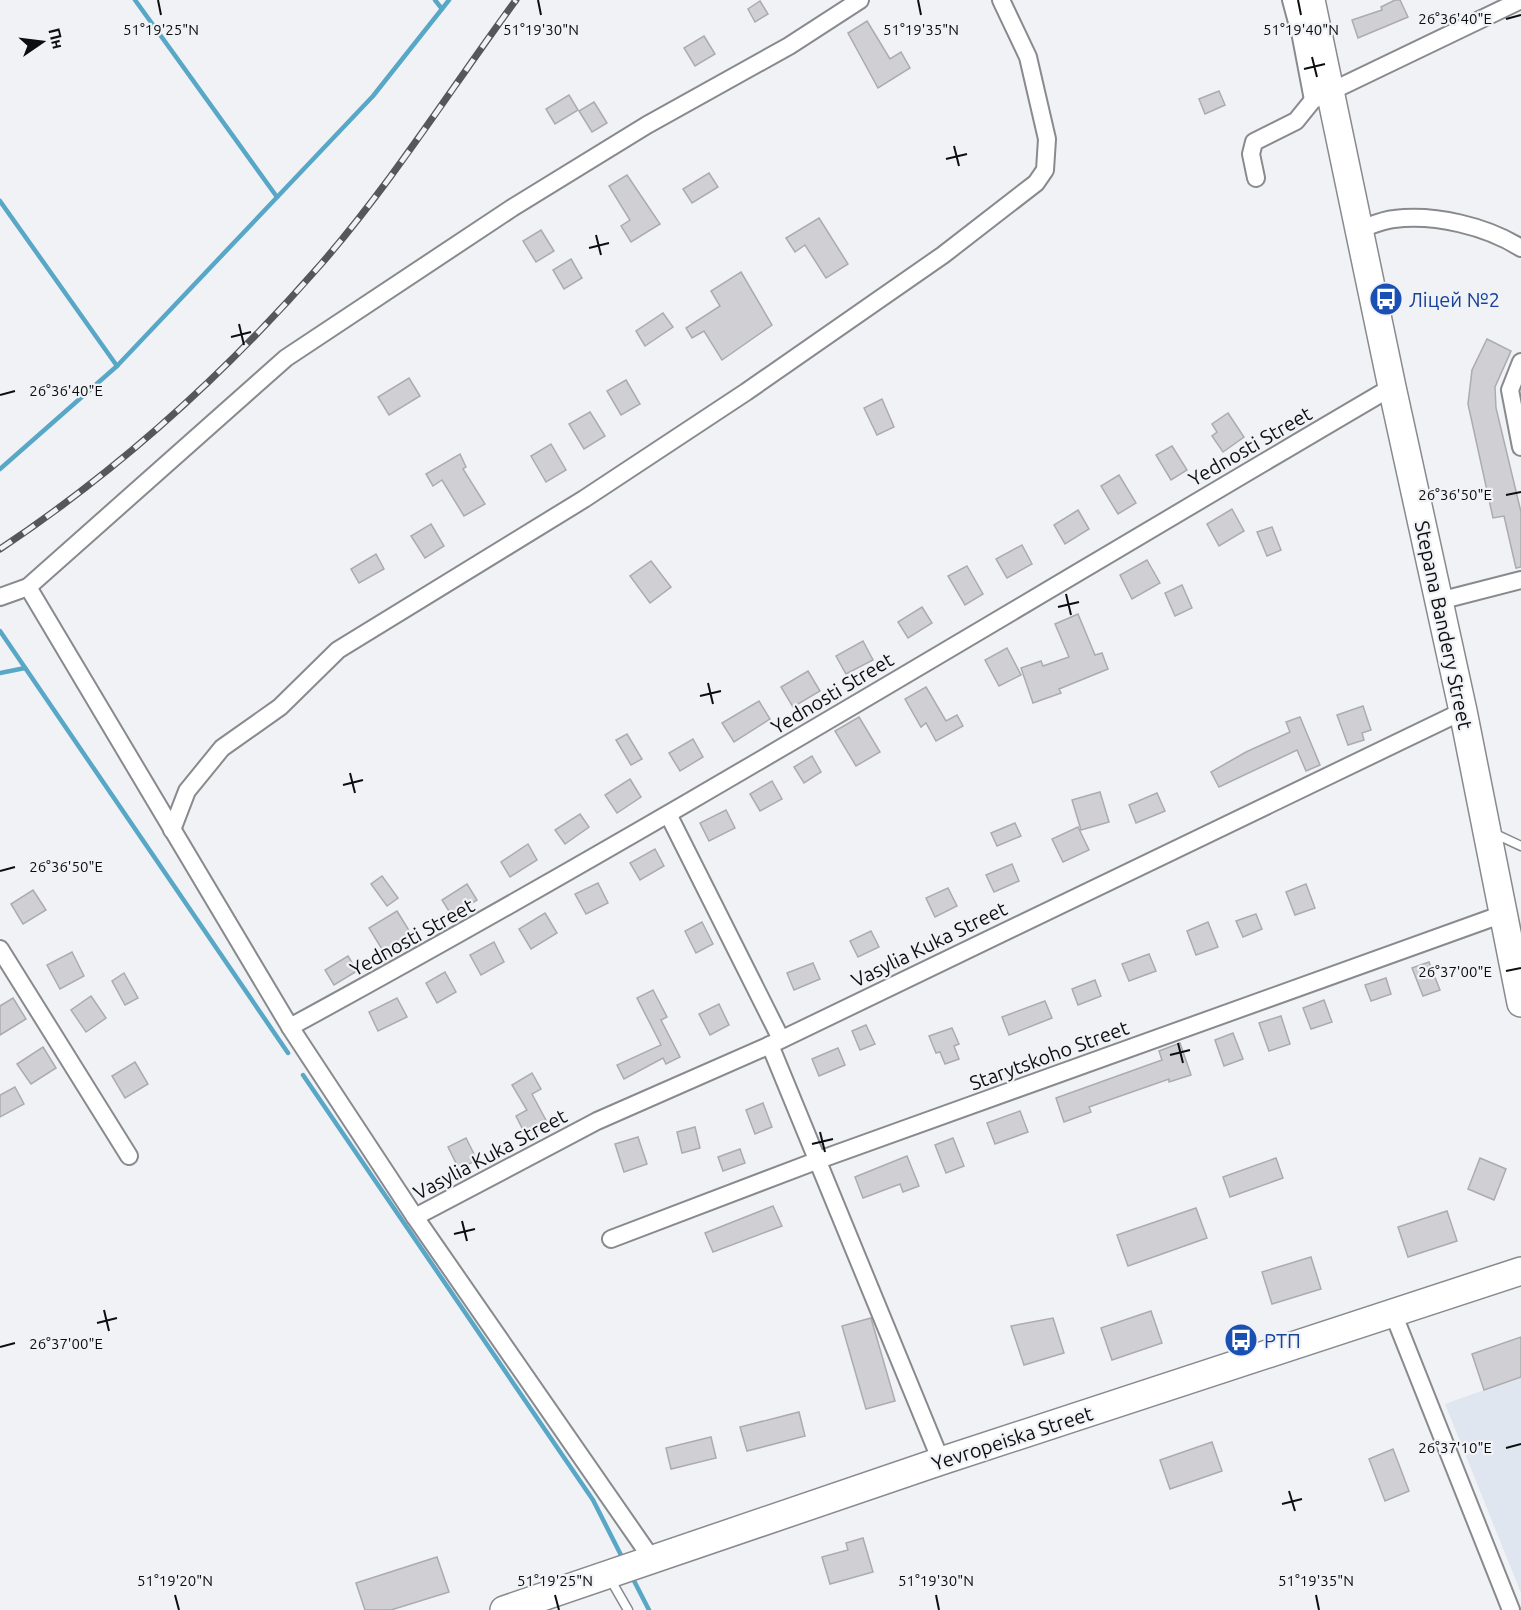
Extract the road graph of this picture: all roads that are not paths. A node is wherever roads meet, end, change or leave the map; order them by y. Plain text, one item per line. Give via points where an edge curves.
1 (860, 0) edge
2 (1001, 0) edge
3 (1291, 0) edge
4 (1311, 0) edge
5 (1521, 0) edge
6 (1321, 97) junction
7 (1256, 178) dead end
8 (1358, 230) junction
9 (1521, 248) edge
10 (1521, 362) edge
11 (1392, 387) junction
12 (1521, 447) edge
13 (1521, 580) edge
14 (28, 587) junction
15 (0, 597) edge
16 (1439, 601) junction
17 (1463, 711) junction
18 (669, 816) junction
19 (172, 830) junction
20 (1486, 830) junction
21 (1521, 846) edge
22 (1503, 914) junction
23 (0, 949) edge
24 (1518, 970) edge
25 (1521, 1003) edge
26 (290, 1028) junction
27 (776, 1042) junction
28 (129, 1156) dead end
29 (816, 1161) junction
30 (415, 1217) junction
31 (611, 1239) dead end
32 (1521, 1271) edge
33 (1393, 1313) junction
34 (941, 1461) junction
35 (630, 1567) junction
36 (504, 1610) edge
37 (628, 1610) edge
38 (1511, 1610) edge

1 - 14 street via 789,46 647,125 522,202 286,358
2 - 19 street via 1028,57 1047,139 1045,170 1036,183 943,255 746,392 584,499 338,650 280,707 222,748 187,791
3 - 6 street
4 - 6 main road, Stepana Bandery Street
5 - 6 street
6 - 7 street via 1296,121 1254,142 1251,154
6 - 8 main road, Stepana Bandery Street
8 - 9 street via 1392,219 1419,217 1490,234
8 - 11 main road, Stepana Bandery Street
10 - 12 street via 1510,390
11 - 16 main road, Stepana Bandery Street
11 - 18 street, Yednosti Street
13 - 16 street
14 - 15 street
14 - 19 street
16 - 17 main road, Stepana Bandery Street
17 - 20 main road, Stepana Bandery Street
17 - 27 street, Vasylia Kuka Street
18 - 26 street, Yednosti Street
18 - 27 street
19 - 26 street
20 - 21 lane
20 - 22 main road, Stepana Bandery Street
22 - 24 main road, Stepana Bandery Street
22 - 29 street, Starytskoho Street
23 - 28 street
24 - 25 main road, Stepana Bandery Street
26 - 30 street
27 - 29 street
27 - 30 street, Vasylia Kuka Street via 597,1121
29 - 31 street, Starytskoho Street
29 - 34 street
30 - 35 street
32 - 33 main road, Yevropeiska Street
33 - 34 main road, Yevropeiska Street
33 - 38 street
34 - 35 main road, Yevropeiska Street
35 - 36 main road, Yevropeiska Street
35 - 37 lane

